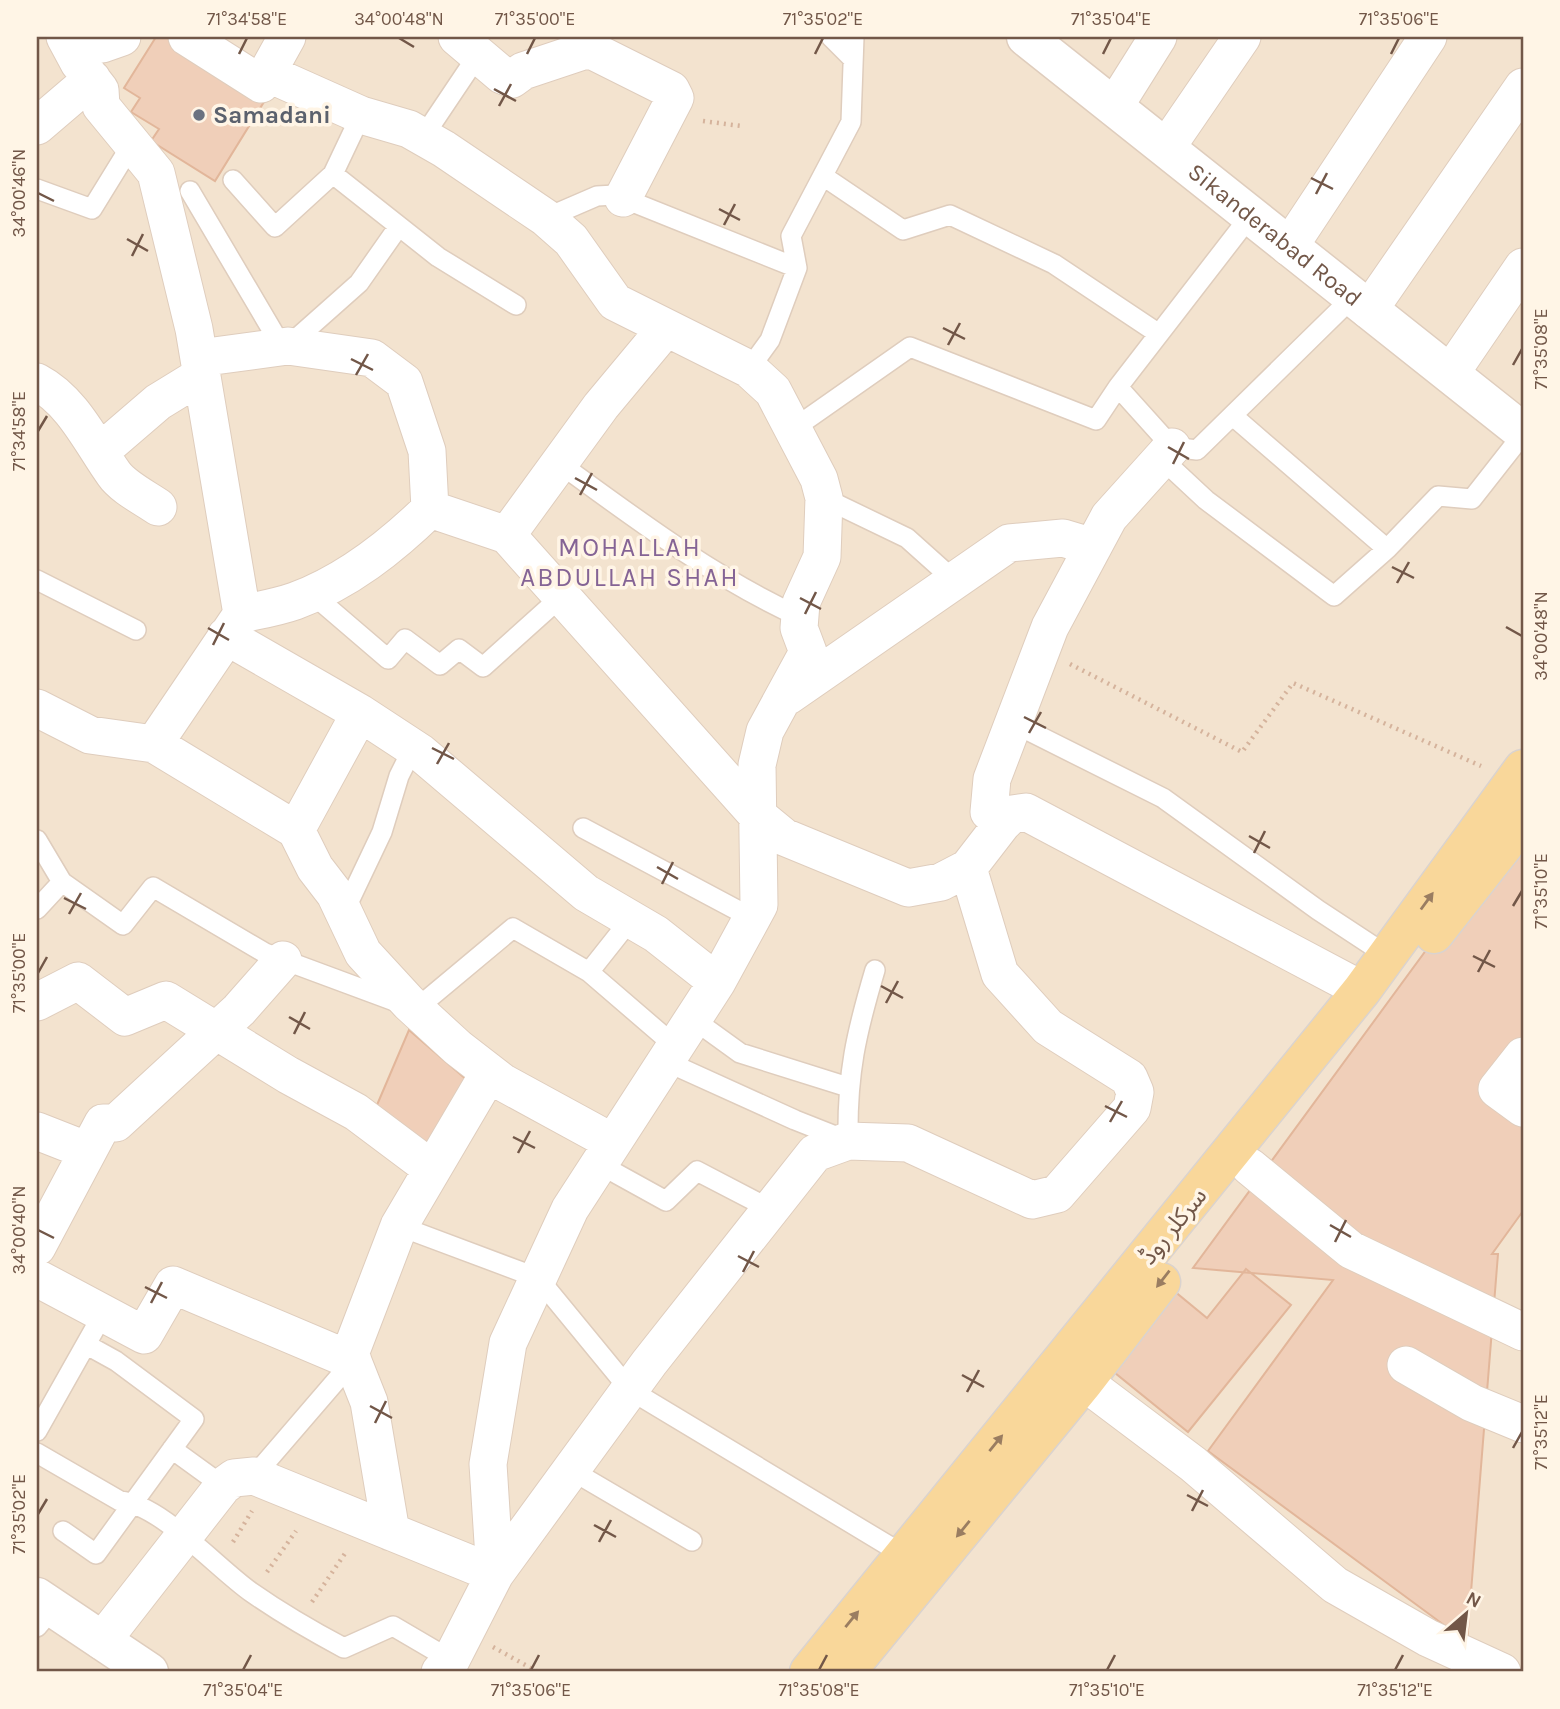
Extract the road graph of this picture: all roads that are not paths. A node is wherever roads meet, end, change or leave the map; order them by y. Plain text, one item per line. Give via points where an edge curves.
1 (122, 37) edge
2 (187, 37) edge
3 (287, 37) edge
4 (831, 37) edge
5 (854, 37) edge
6 (1158, 37) edge
7 (1242, 37) edge
8 (1429, 37) edge
9 (68, 42) edge
10 (1047, 43) edge
11 (467, 46) edge
12 (853, 59) junction
13 (267, 73) junction
14 (92, 79) junction
15 (1523, 87) edge
16 (1114, 107) junction
17 (361, 115) junction
18 (37, 126) edge
19 (423, 137) junction
20 (132, 144) junction
21 (1166, 148) junction
22 (333, 174) junction
23 (823, 176) junction
24 (233, 180) dead end
25 (37, 189) edge
26 (190, 191) dead end
27 (623, 198) junction
28 (1251, 215) junction
29 (546, 218) junction
30 (398, 226) junction
31 (1289, 247) junction
32 (1523, 267) edge
33 (797, 268) junction
34 (1361, 304) junction
35 (516, 305) dead end
36 (666, 328) junction
37 (1158, 334) junction
38 (285, 347) junction
39 (200, 366) junction
40 (750, 369) junction
41 (1450, 374) junction
42 (1118, 387) junction
43 (43, 389) edge
44 (1233, 416) junction
45 (793, 429) junction
46 (1523, 433) edge
47 (102, 451) junction
48 (1167, 453) junction
49 (559, 463) junction
50 (824, 498) junction
51 (158, 507) dead end
52 (430, 509) junction
53 (507, 535) junction
54 (1093, 547) junction
55 (1387, 548) junction
56 (37, 580) edge
57 (955, 581) junction
58 (311, 593) junction
59 (562, 596) junction
60 (800, 617) junction
61 (234, 625) junction
62 (136, 630) dead end
63 (785, 699) junction
64 (37, 708) edge
65 (360, 713) junction
66 (1013, 723) junction
67 (154, 744) junction
68 (413, 748) junction
69 (1519, 775) edge
70 (756, 814) junction
71 (1523, 821) edge
72 (1002, 824) junction
73 (583, 828) dead end
74 (296, 830) junction
75 (37, 840) edge
76 (43, 861) edge
77 (968, 869) junction
78 (62, 882) junction
79 (37, 909) edge
80 (343, 915) junction
81 (752, 918) junction
82 (631, 919) junction
83 (1388, 956) junction
84 (283, 960) junction
85 (875, 970) dead end
86 (589, 972) junction
87 (718, 982) junction
88 (1362, 990) junction
89 (37, 1002) edge
90 (416, 1009) junction
91 (215, 1031) junction
92 (678, 1042) junction
93 (1523, 1056) edge
94 (489, 1073) junction
95 (848, 1087) junction
96 (1523, 1108) edge
97 (37, 1131) edge
98 (848, 1141) junction
99 (88, 1151) junction
100 (606, 1153) junction
101 (1250, 1167) junction
102 (432, 1169) junction
103 (770, 1209) junction
104 (42, 1223) edge
105 (399, 1226) junction
106 (37, 1278) edge
107 (538, 1278) junction
108 (95, 1329) junction
109 (1523, 1332) edge
110 (353, 1361) junction
111 (1406, 1365) dead end
112 (1072, 1373) junction
113 (37, 1388) edge
114 (629, 1390) junction
115 (53, 1400) junction
116 (1523, 1424) edge
117 (37, 1431) edge
118 (172, 1449) junction
119 (37, 1453) edge
120 (571, 1469) junction
121 (246, 1481) junction
122 (133, 1502) junction
123 (379, 1527) junction
124 (63, 1531) dead end
125 (185, 1535) junction
126 (692, 1541) dead end
127 (904, 1555) junction
128 (495, 1574) junction
129 (42, 1610) edge
130 (102, 1641) junction
131 (452, 1655) edge
132 (149, 1672) edge
133 (809, 1672) edge
134 (846, 1672) edge
135 (1502, 1672) edge

1 - 9 street via 102,44
2 - 13 street via 261,84
3 - 13 street
4 - 12 lane
5 - 12 lane
6 - 16 street
7 - 21 street
8 - 31 street
9 - 14 street
10 - 16 street, Sikanderabad Road
11 - 19 lane
11 - 27 street via 512,79 523,71 593,51 671,90 675,98
12 - 23 lane via 851,122
13 - 17 street
14 - 18 street
14 - 20 street via 100,90 101,107
15 - 34 street
16 - 21 street, Sikanderabad Road
17 - 19 street
17 - 22 lane
19 - 29 street
20 - 25 lane via 92,209
20 - 39 street via 156,173
21 - 28 street, Sikanderabad Road
22 - 24 lane via 275,227
22 - 30 lane
23 - 33 lane via 791,236
23 - 37 lane via 903,230 950,215 974,226 1054,264
26 - 38 lane
27 - 29 lane via 597,196
27 - 33 lane
28 - 31 street, Sikanderabad Road
28 - 37 lane
29 - 36 street via 571,240 615,302
30 - 35 lane via 438,257
30 - 38 lane via 359,283
31 - 34 street, Sikanderabad Road
32 - 41 street
33 - 40 lane via 770,340
34 - 41 street, Sikanderabad Road
34 - 44 lane
36 - 40 street
36 - 49 street
37 - 42 lane
38 - 39 street
38 - 52 street via 372,358 404,382 427,451
39 - 47 street
39 - 61 street
40 - 45 street via 774,391
41 - 46 street, Sikanderabad Road
42 - 45 lane via 1096,419 910,347
42 - 48 lane
43 - 47 street
44 - 48 lane via 1198,450
44 - 55 lane
45 - 50 street
46 - 55 lane via 1472,499 1438,496
47 - 51 street via 115,477
48 - 54 street via 1109,517
48 - 55 lane via 1206,500 1334,596
49 - 53 street
49 - 60 lane via 645,526 764,601
50 - 57 lane via 906,538
50 - 60 street via 822,557 801,603
52 - 53 street
52 - 58 street via 393,546
53 - 59 street
54 - 57 street via 1063,538 1009,543
54 - 66 street via 1041,649
56 - 62 lane
57 - 63 street
58 - 59 lane via 388,659 405,639 440,664 459,649 483,667
58 - 61 street
59 - 70 street
60 - 63 street via 808,652
61 - 65 street
61 - 67 street
63 - 70 street via 765,731 757,765
64 - 67 street via 90,735
65 - 68 street
65 - 74 street
66 - 72 street via 992,779 989,812
66 - 83 lane via 1163,798
67 - 74 street
68 - 80 lane via 382,832
68 - 82 street via 586,893
83 -> 69 main road, سرکلر روڈ
70 - 77 street via 784,836 908,888 941,882
70 - 81 street via 758,905
71 - 101 main road
72 - 77 street
72 - 88 street via 1012,814 1026,812
73 - 81 lane
74 - 80 street
75 - 76 lane
76 - 78 lane
77 - 98 street via 1000,974 1048,1027 1129,1079 1135,1092 1132,1108 1057,1194 1032,1200 908,1143
78 - 79 lane
78 - 84 lane via 123,925 153,887
80 - 90 street via 363,953
81 - 87 street
82 - 86 lane
82 - 87 street
83 - 88 main road, سرکلر روڈ
84 - 90 lane
84 - 91 street
85 - 95 lane via 855,1035
86 - 90 lane via 513,928
86 - 92 lane
87 - 92 street
88 - 112 main road, سرکلر روڈ
89 - 91 street via 78,981 125,1017 166,1000
90 - 94 street
91 - 99 street via 116,1124 103,1123
91 - 102 street via 356,1112
92 - 95 lane via 740,1053
92 - 98 lane via 758,1104
92 - 100 street
93 - 96 street via 1497,1089
94 - 100 street
94 - 102 street
95 - 98 lane
97 - 99 street
98 - 103 street via 815,1153
99 - 104 street
100 - 103 lane via 666,1201 697,1171
100 - 107 street via 570,1209
101 - 109 street via 1351,1250
101 -> 112 main road
102 - 105 street
103 - 114 street
105 - 107 lane
105 - 110 street via 350,1354
106 - 108 street
107 - 114 lane
107 - 128 street via 508,1343 488,1464
108 - 110 street via 144,1335 173,1285
108 - 115 lane
108 - 118 lane via 116,1361 194,1419
110 - 121 lane
110 - 123 street via 369,1402
111 - 116 street via 1472,1403
127 -> 112 main road, سرکلر روڈ
112 -> 134 main road
112 - 135 street via 1193,1464 1335,1585 1428,1638
113 - 115 lane
114 - 120 street
114 - 127 lane
115 - 117 lane
118 - 121 lane
118 - 122 lane
119 - 122 lane via 120,1501
120 - 126 lane
120 - 128 street
121 - 123 street
121 - 125 street
122 - 124 lane via 96,1554
122 - 125 lane
123 - 128 street
125 - 130 street
125 - 131 lane via 252,1593 344,1648 393,1626
133 -> 127 main road, سرکلر روڈ
128 - 131 street
129 - 130 street
130 - 132 street

